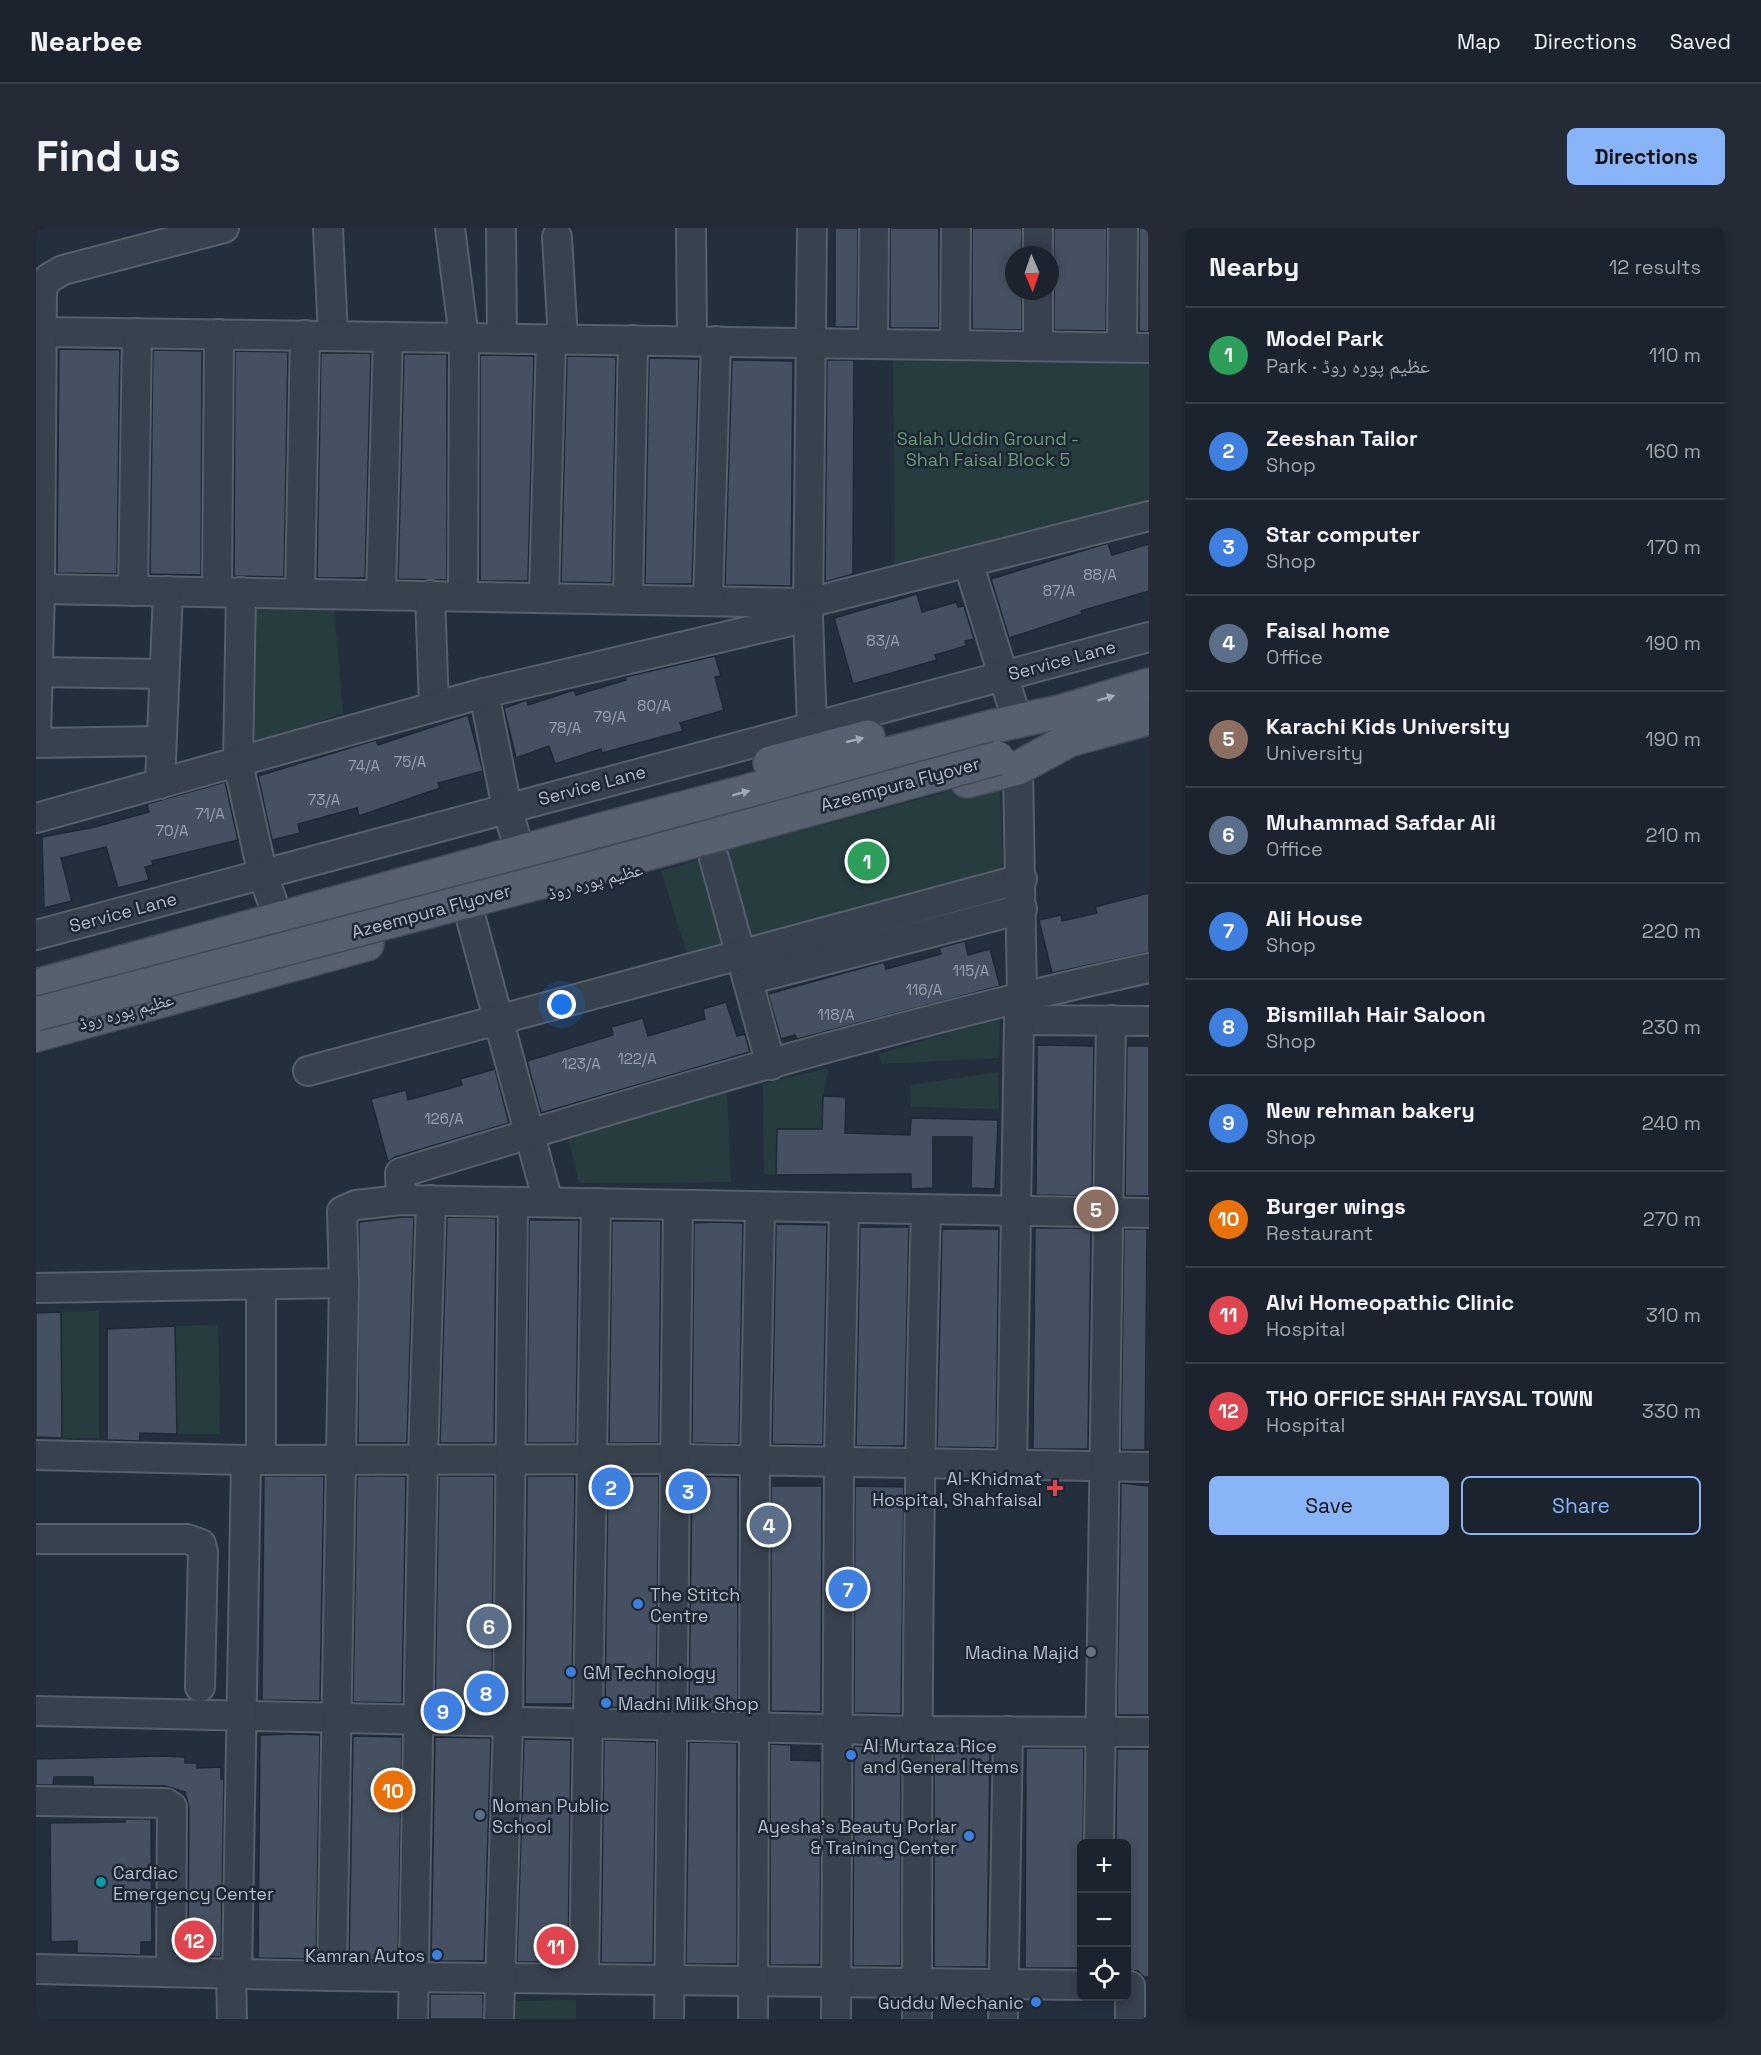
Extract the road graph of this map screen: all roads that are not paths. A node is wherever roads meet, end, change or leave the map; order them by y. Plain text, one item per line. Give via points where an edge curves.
1 (224, 228) edge
2 (328, 228) edge
3 (450, 228) edge
4 (501, 228) edge
5 (691, 228) edge
6 (812, 228) edge
7 (874, 228) edge
8 (956, 228) edge
9 (1038, 228) edge
10 (1123, 228) edge
11 (557, 237) dead end
12 (1038, 246) edge
13 (1038, 300) edge
14 (41, 332) junction
15 (136, 333) junction
16 (219, 334) junction
17 (305, 335) junction
18 (333, 336) junction
19 (388, 337) junction
20 (464, 338) junction
21 (502, 338) junction
22 (557, 339) junction
23 (633, 340) junction
24 (704, 341) junction
25 (809, 342) junction
26 (873, 343) junction
27 (955, 344) junction
28 (1038, 346) junction
29 (1136, 347) edge
30 (1149, 516) edge
31 (968, 562) junction
32 (40, 589) junction
33 (133, 591) junction
34 (168, 591) junction
35 (229, 592) junction
36 (300, 593) junction
37 (381, 594) junction
38 (429, 595) junction
39 (463, 595) junction
40 (544, 596) junction
41 (628, 599) junction
42 (708, 601) junction
43 (808, 610) junction
44 (1149, 637) edge
45 (38, 672) junction
46 (164, 674) junction
47 (1149, 685) edge
48 (484, 693) junction
49 (434, 707) junction
50 (1149, 718) edge
51 (1006, 726) junction
52 (1066, 726) junction
53 (36, 735) edge
54 (816, 738) junction
55 (161, 741) junction
56 (36, 743) edge
57 (238, 763) junction
58 (160, 784) junction
59 (36, 818) edge
60 (511, 821) junction
61 (714, 858) dead end
62 (1022, 879) junction
63 (267, 888) junction
64 (1022, 909) junction
65 (470, 915) junction
66 (36, 936) edge
67 (36, 966) edge
68 (745, 968) junction
69 (1149, 968) edge
70 (36, 986) edge
71 (36, 1000) edge
72 (1020, 1008) junction
73 (498, 1018) junction
74 (1111, 1020) junction
75 (1149, 1021) edge
76 (40, 1027) edge
77 (771, 1065) junction
78 (308, 1071) dead end
79 (531, 1133) junction
80 (401, 1200) junction
81 (431, 1200) junction
82 (513, 1202) junction
83 (548, 1202) junction
84 (596, 1203) junction
85 (678, 1205) junction
86 (760, 1207) junction
87 (844, 1208) junction
88 (926, 1210) junction
89 (1016, 1212) junction
90 (1110, 1213) junction
91 (1149, 1213) edge
92 (344, 1283) junction
93 (261, 1284) junction
94 (36, 1288) edge
95 (36, 1455) edge
96 (674, 1458) junction
97 (423, 1459) junction
98 (508, 1459) junction
99 (590, 1459) junction
100 (253, 1460) junction
101 (340, 1460) junction
102 (755, 1460) junction
103 (839, 1462) junction
104 (919, 1463) junction
105 (1012, 1465) junction
106 (1103, 1467) junction
107 (1149, 1467) edge
108 (36, 1539) edge
109 (200, 1687) dead end
110 (36, 1711) edge
111 (243, 1718) junction
112 (335, 1719) junction
113 (420, 1721) junction
114 (508, 1723) junction
115 (587, 1725) junction
116 (671, 1726) junction
117 (754, 1728) junction
118 (837, 1730) junction
119 (916, 1731) junction
120 (1008, 1731) junction
121 (1101, 1731) junction
122 (1149, 1731) edge
123 (36, 1801) edge
124 (1099, 1839) edge
125 (36, 1969) edge
126 (171, 1972) junction
127 (234, 1973) junction
128 (332, 1976) junction
129 (415, 1976) junction
130 (500, 1977) junction
131 (584, 1977) junction
132 (669, 1978) junction
133 (753, 1979) junction
134 (836, 1980) junction
135 (917, 1981) junction
136 (1003, 1982) junction
137 (1077, 1985) edge
138 (1135, 1986) edge
139 (232, 2019) edge
140 (413, 2019) edge
141 (499, 2019) edge
142 (669, 2019) edge
143 (753, 2019) edge
144 (836, 2019) edge
145 (917, 2019) edge
146 (1003, 2019) edge
147 (1130, 2019) edge

1 - 14 street via 63,270 48,278 42,288
2 - 18 street
3 - 20 street
4 - 21 street
5 - 24 street
6 - 25 street
7 - 26 street
8 - 27 street
9 - 12 street
10 - 29 street
11 - 22 street
13 - 28 street
14 - 15 street
14 - 32 street
15 - 16 street
15 - 33 street
16 - 17 street
16 - 35 street
17 - 18 street
17 - 36 street
18 - 19 street
19 - 20 street
19 - 37 street
20 - 21 street
20 - 39 street
21 - 22 street
22 - 23 street
22 - 40 street
23 - 24 street
23 - 41 street
24 - 25 street
24 - 42 street
25 - 26 street
25 - 43 street
26 - 27 street
27 - 28 street
28 - 29 street
30 - 31 street
31 - 43 street
31 - 51 street
32 - 33 street
32 - 45 street
33 - 34 street
34 - 35 street
34 - 46 street
35 - 36 street
35 - 57 street
36 - 37 street
37 - 38 street
38 - 39 street
38 - 49 street
39 - 40 street
40 - 41 street
41 - 42 street
42 - 43 street
43 - 48 street
43 - 54 street
44 - 51 street, Service Lane
45 - 46 street
45 - 53 street
46 - 55 street
52 -> 47 main road, عظیم پورہ روڈ
48 - 49 street
48 - 60 street
49 - 57 street
50 - 52 main road, عظیم پورہ روڈ
51 - 52 main road, Azeempura Flyover
51 - 52 main road, عظیم پورہ روڈ
51 - 54 main road, عظیم پورہ روڈ
51 - 62 street
51 - 65 main road, عظیم پورہ روڈ
70 -> 51 main road, Azeempura Flyover via 589,833
51 - 76 main road, Azeempura Flyover, bridge via 598,867
54 - 60 main road, عظیم پورہ روڈ
55 - 56 street
55 - 58 street
57 - 58 street
57 - 63 street
58 - 59 street
60 - 63 main road, عظیم پورہ روڈ
61 - 68 street
62 - 64 street
62 - 68 street
63 - 66 street, Service Lane
63 - 67 main road, عظیم پورہ روڈ
64 - 68 street
64 - 72 street
65 - 73 street
65 - 76 main road, عظیم پورہ روڈ
68 - 73 street
68 - 77 street
69 - 72 street
71 - 76 main road
72 - 74 street
72 - 77 street
72 - 89 street
73 - 78 street
73 - 79 street
74 - 75 street
74 - 90 street
77 - 79 street
79 - 80 street via 400,1173
79 - 83 street
80 - 81 street
80 - 92 street via 356,1205 342,1211
81 - 82 street
81 - 97 street
82 - 83 street
82 - 98 street
83 - 84 street
84 - 85 street
84 - 99 street
85 - 86 street
85 - 96 street
86 - 87 street
86 - 102 street
87 - 88 street
87 - 103 street
88 - 89 street
88 - 104 street
89 - 90 street
89 - 105 street
90 - 91 street
90 - 106 street
92 - 93 street
92 - 101 street
93 - 94 street
93 - 100 street
95 - 100 street
96 - 99 street
96 - 102 street
96 - 116 street
97 - 98 street
97 - 101 street
97 - 113 street
98 - 99 street
98 - 114 street
99 - 115 street
100 - 101 street
100 - 111 street
101 - 112 street
102 - 103 street
102 - 117 street
103 - 104 street
103 - 118 street
104 - 105 street
104 - 119 street
105 - 106 street
106 - 107 street
106 - 121 street
108 - 109 street via 187,1539 201,1544
110 - 111 street
111 - 112 street
111 - 127 street
112 - 113 street
112 - 128 street
113 - 114 street
113 - 129 street
114 - 115 street
114 - 130 street
115 - 116 street
115 - 131 street
116 - 117 street
116 - 132 street
117 - 118 street
117 - 133 street
118 - 119 street
118 - 134 street
119 - 120 street
119 - 135 street
120 - 121 street
120 - 136 street
121 - 122 street
121 - 124 street
123 - 126 street via 166,1803 172,1807
125 - 126 street
126 - 127 street
127 - 128 street
127 - 139 street
128 - 129 street
129 - 130 street
129 - 140 street
130 - 131 street
130 - 141 street
131 - 132 street
132 - 133 street
132 - 142 street
133 - 134 street
133 - 143 street
134 - 135 street
134 - 144 street
135 - 136 street
135 - 145 street
136 - 137 street
136 - 146 street
138 - 147 street

